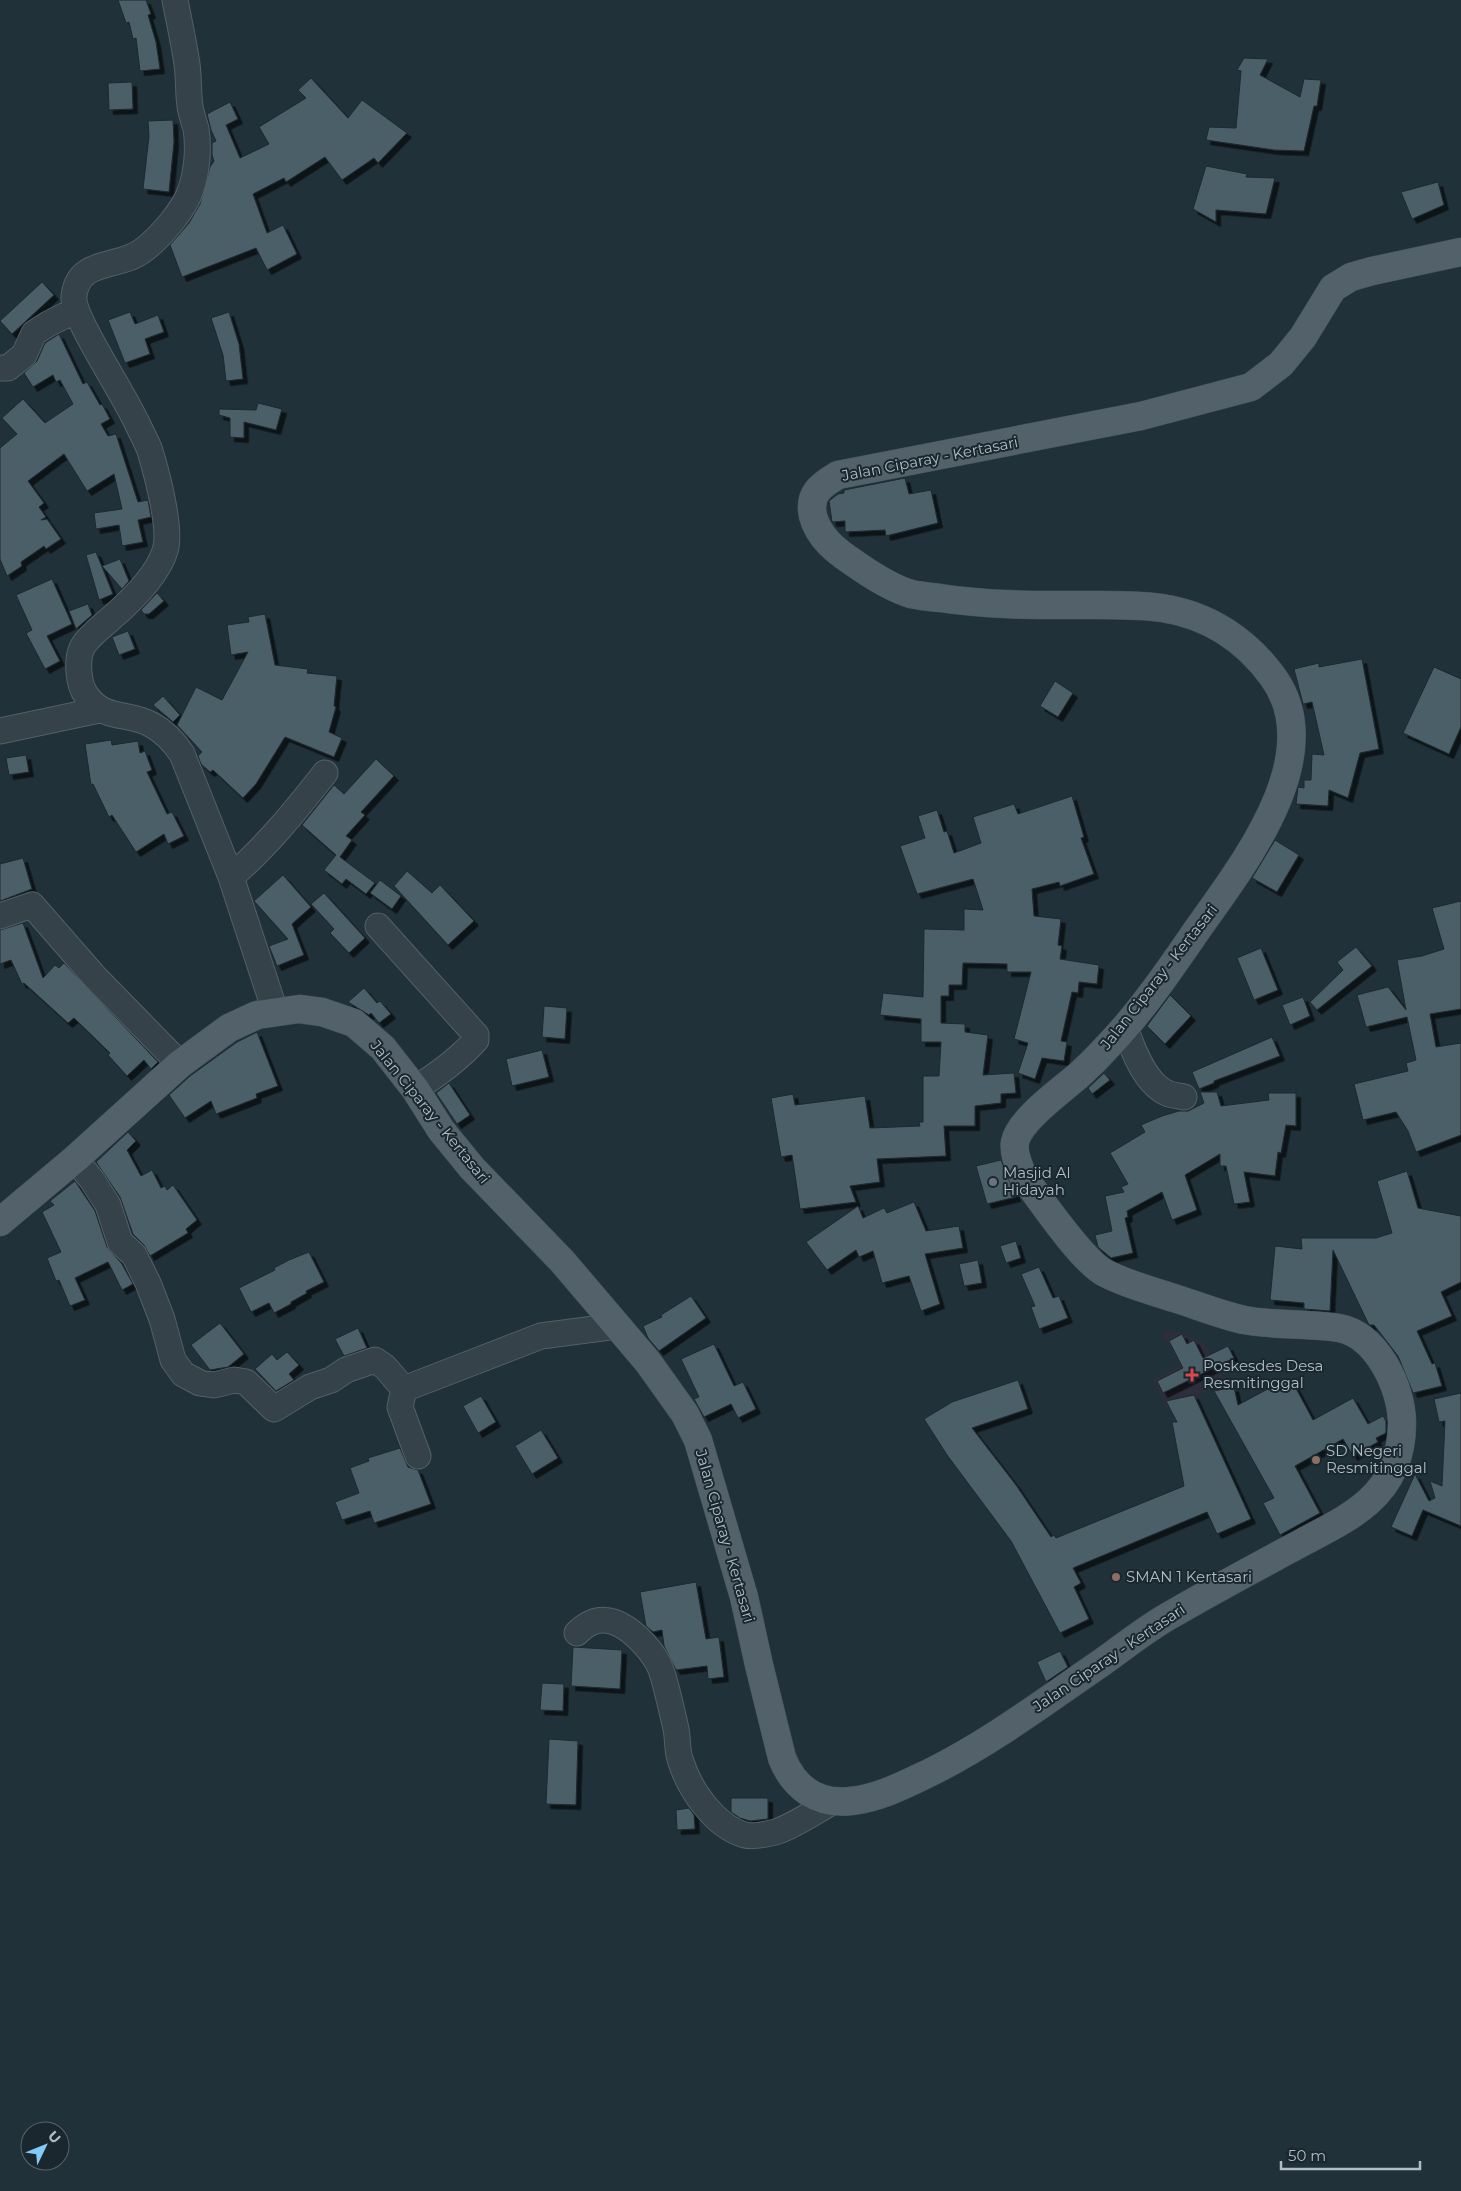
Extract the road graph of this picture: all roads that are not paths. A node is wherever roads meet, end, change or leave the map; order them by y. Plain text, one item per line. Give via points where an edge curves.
1 (175, 0) edge
2 (1461, 252) edge
3 (76, 310) junction
4 (0, 368) edge
5 (99, 710) junction
6 (0, 731) edge
7 (325, 773) dead end
8 (231, 877) junction
9 (0, 916) edge
10 (378, 926) dead end
11 (276, 1011) junction
12 (1125, 1027) junction
13 (180, 1064) junction
14 (416, 1089) junction
15 (1184, 1097) dead end
16 (75, 1160) junction
17 (0, 1222) edge
18 (617, 1326) junction
19 (404, 1389) junction
20 (418, 1456) dead end
21 (577, 1633) dead end
22 (832, 1802) junction

1 - 3 street via 187,65 190,109 196,130 197,160 191,190 169,224 142,252 113,264 91,268 79,278 74,297
2 - 12 main road, Jalan Ciparay - Kertasari via 1372,271 1351,277 1332,288 1303,337 1281,364 1251,387 1141,416 838,476 822,484 812,499 816,524 832,547 868,573 910,594 968,603 1162,608 1204,619 1234,636 1275,680 1291,716 1291,754 1265,827 1247,860
3 - 4 street via 34,333 24,354 8,368
3 - 5 street via 150,449 168,537 156,570 131,600 82,646 79,658 84,694
5 - 6 street
5 - 8 street via 151,724 172,739 182,754
7 - 8 street via 254,858
8 - 11 street
9 - 13 street via 32,905 94,976
10 - 14 street via 476,1035 470,1048
11 - 13 main road, Jalan Ciparay - Kertasari via 257,1015 229,1028
11 - 14 main road, Jalan Ciparay - Kertasari via 322,1012 354,1023 383,1048
12 - 15 street via 1134,1055 1155,1084 1167,1093
12 - 22 main road, Jalan Ciparay - Kertasari via 1081,1073 1027,1120 1015,1142 1023,1176 1073,1241 1101,1271 1124,1282 1234,1318 1342,1329 1369,1345 1391,1373 1400,1404 1402,1423 1396,1464 1379,1491 1350,1516 1167,1617 966,1754 881,1794
13 - 16 main road, Jalan Ciparay - Kertasari
14 - 18 main road, Jalan Ciparay - Kertasari via 441,1130 472,1168 562,1261
16 - 17 main road, Jalan Ciparay - Kertasari
16 - 19 street via 108,1205 120,1242 134,1255 144,1274 162,1319 173,1360 182,1374 200,1383 214,1385 234,1380 246,1382 274,1408 310,1387 375,1360
18 - 19 street via 541,1336
18 - 22 main road, Jalan Ciparay - Kertasari via 671,1393 698,1440 744,1597 782,1758 796,1781 818,1799
19 - 20 street via 400,1407
21 - 22 street via 596,1620 624,1626 659,1664 680,1759 690,1783 708,1810 728,1828 747,1836 776,1832

